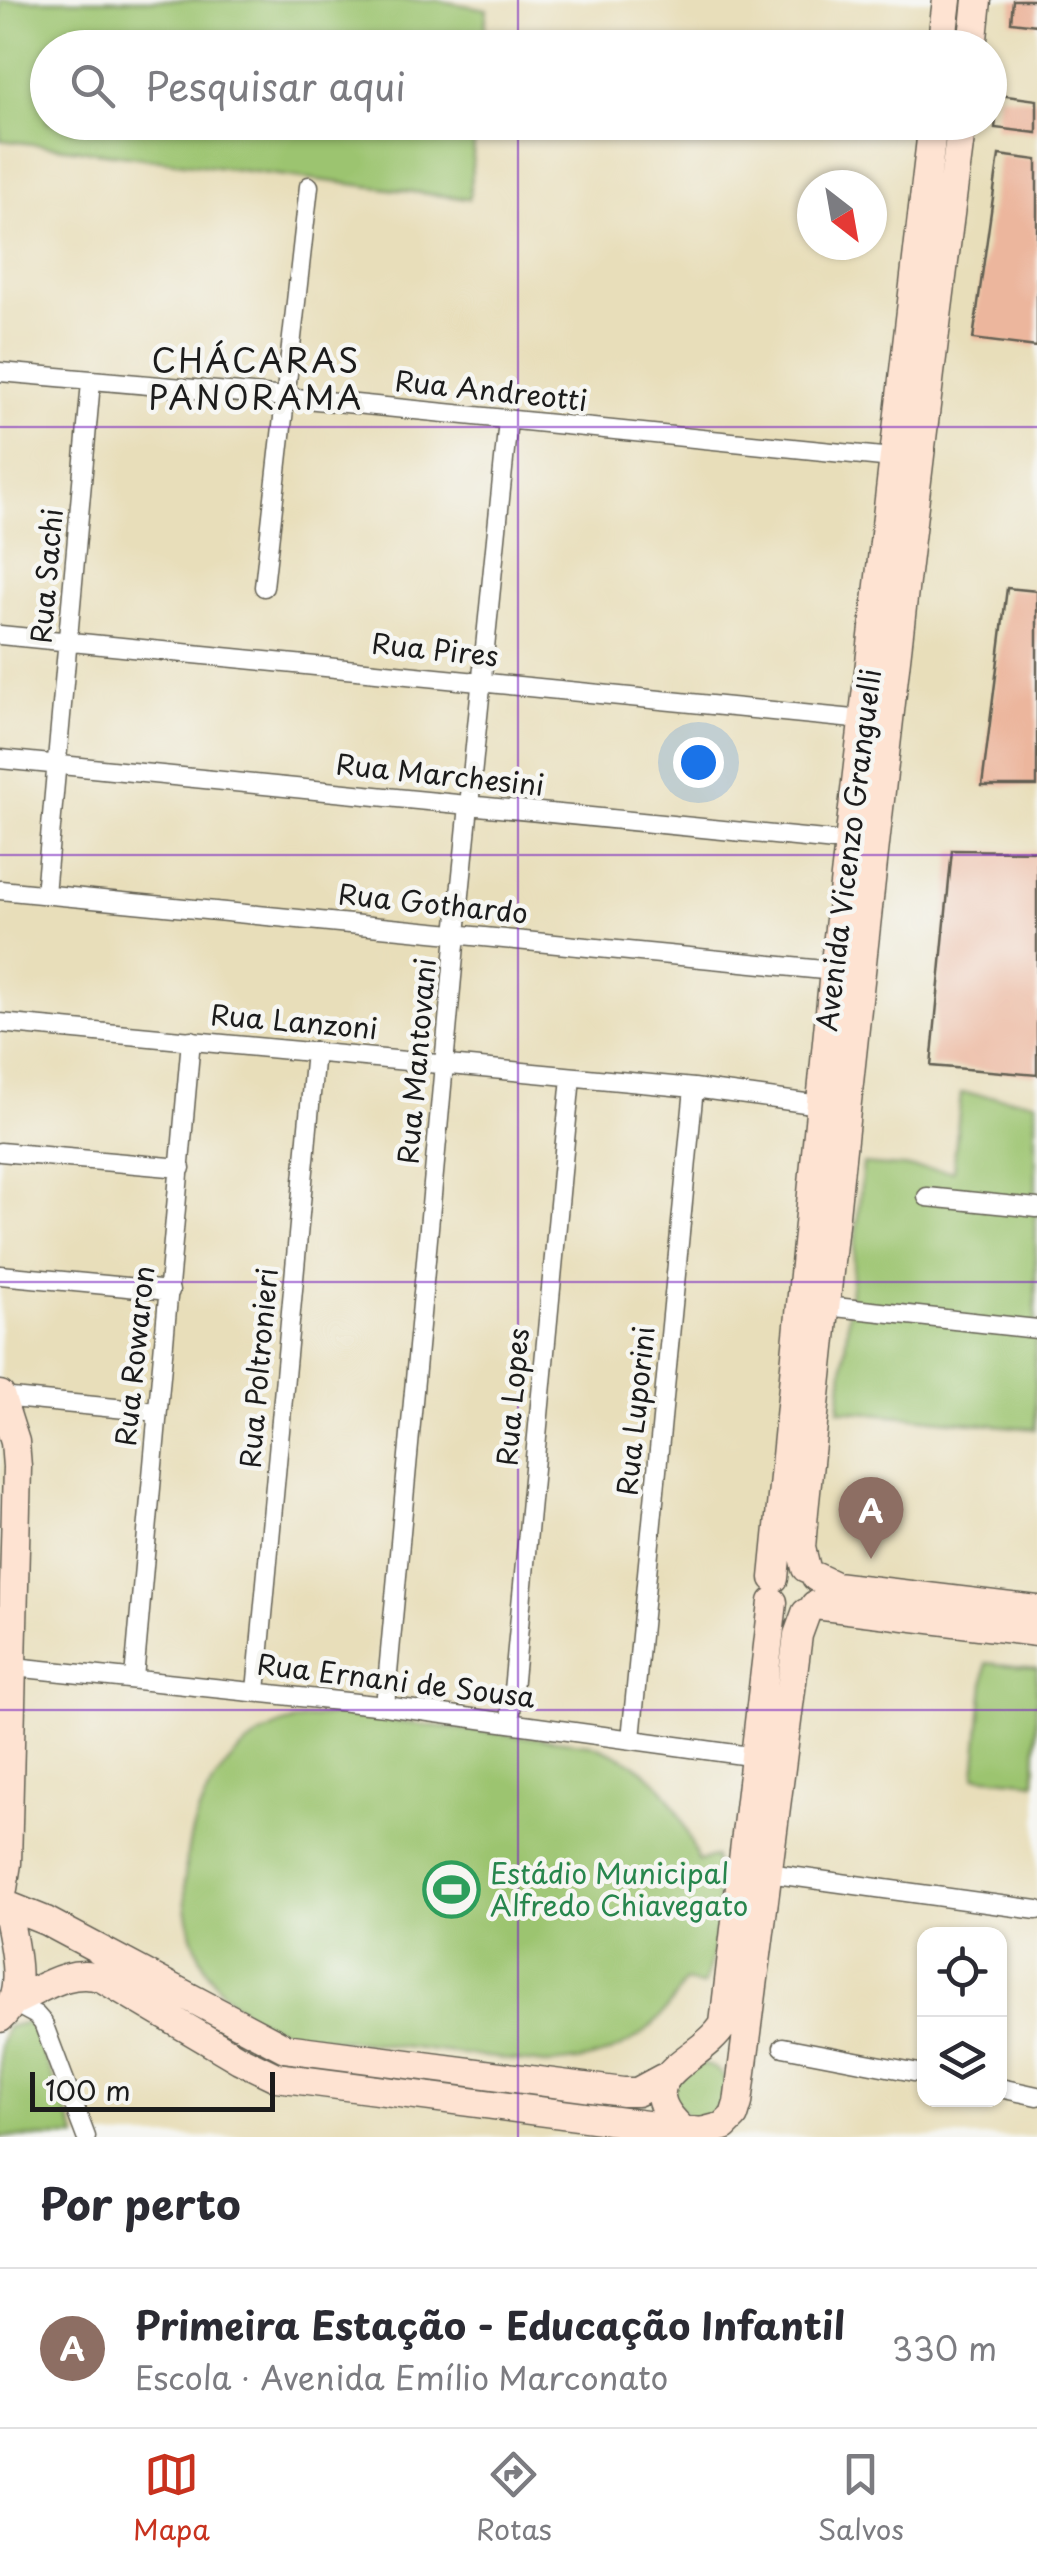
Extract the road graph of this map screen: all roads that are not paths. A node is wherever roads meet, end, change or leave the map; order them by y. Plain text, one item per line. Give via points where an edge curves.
1 (947, 0) edge
2 (977, 0) edge
3 (944, 30) edge
4 (974, 30) edge
5 (933, 140) edge
6 (958, 140) edge
7 (309, 186) dead end
8 (931, 258) junction
9 (0, 372) edge
10 (91, 382) junction
11 (286, 397) junction
12 (508, 420) junction
13 (905, 459) junction
14 (264, 588) dead end
15 (0, 634) edge
16 (70, 641) junction
17 (480, 682) junction
18 (864, 720) junction
19 (0, 759) edge
20 (58, 765) junction
21 (471, 806) junction
22 (862, 844) junction
23 (0, 890) edge
24 (45, 894) junction
25 (456, 934) junction
26 (847, 972) junction
27 (0, 1022) edge
28 (191, 1040) junction
29 (315, 1050) junction
30 (446, 1064) junction
31 (571, 1077) junction
32 (694, 1088) junction
33 (820, 1105) junction
34 (0, 1152) edge
35 (181, 1168) junction
36 (928, 1197) dead end
37 (1037, 1208) edge
38 (0, 1276) edge
39 (170, 1290) junction
40 (826, 1306) junction
41 (1037, 1329) edge
42 (0, 1396) edge
43 (157, 1412) junction
44 (774, 1590) junction
45 (811, 1591) junction
46 (1037, 1610) edge
47 (1037, 1632) edge
48 (5, 1665) edge
49 (134, 1678) junction
50 (256, 1691) junction
51 (385, 1706) junction
52 (510, 1722) junction
53 (631, 1739) junction
54 (755, 1756) junction
55 (784, 1760) junction
56 (768, 1873) junction
57 (3, 1898) edge
58 (1037, 1910) edge
59 (6, 2010) edge
60 (784, 2047) dead end
61 (697, 2052) junction
62 (917, 2073) edge
63 (664, 2078) junction
64 (740, 2087) junction
65 (1007, 2090) edge
66 (1037, 2096) edge
67 (630, 2131) edge
68 (684, 2131) junction
69 (86, 2137) edge

1 - 3 main road
2 - 4 main road
5 - 8 main road, Avenida Vicenzo Granguelli
6 - 8 main road, Avenida Vicenzo Granguelli
7 - 11 street
8 - 13 main road, Avenida Vicenzo Granguelli
9 - 10 street, Rua Andreotti
10 - 11 street, Rua Andreotti
10 - 16 street, Rua Sachi
11 - 12 street, Rua Andreotti
11 - 14 street
12 - 13 street, Rua Andreotti
12 - 17 street, Rua Mantovani
13 - 18 main road, Avenida Vicenzo Granguelli
13 - 22 main road, Avenida Vicenzo Granguelli
15 - 16 street, Rua Pires
16 - 17 street, Rua Pires
16 - 20 street, Rua Sachi
17 - 18 street, Rua Pires
17 - 21 street, Rua Mantovani
18 - 22 main road, Avenida Vicenzo Granguelli
19 - 20 street, Rua Marchesini
20 - 21 street, Rua Marchesini
20 - 24 street, Rua Sachi
21 - 22 street, Rua Marchesini
21 - 25 street, Rua Mantovani
22 - 26 main road, Avenida Vicenzo Granguelli
23 - 24 street, Rua Gothardo
24 - 25 street, Rua Gothardo
25 - 26 street, Rua Gothardo
25 - 30 street, Rua Mantovani
26 - 33 main road, Avenida Vicenzo Granguelli
26 - 40 main road, Avenida Vicenzo Granguelli
27 - 28 street, Rua Lanzoni
28 - 29 street, Rua Lanzoni
28 - 35 street, Rua Rowaron
29 - 30 street, Rua Lanzoni
29 - 50 street, Rua Poltronieri
30 - 31 street, Rua Lanzoni
30 - 51 street, Rua Mantovani
31 - 32 street, Rua Lanzoni
31 - 52 street, Rua Lopes
32 - 33 street, Rua Lanzoni
32 - 53 street, Rua Luporini
33 - 44 main road, Avenida Vicenzo Granguelli
34 - 35 street
35 - 39 street, Rua Rowaron
36 - 37 street
38 - 39 street
39 - 43 street, Rua Rowaron
40 - 41 street
40 - 45 main road, Avenida Vicenzo Granguelli via 801,1548
42 - 43 street
42 - 48 main road via 17,1467
43 - 49 street, Rua Rowaron
44 - 45 main road via 784,1612
44 - 45 main road via 785,1568
44 - 54 main road, Avenida Vicenzo Granguelli
45 - 46 main road via 836,1586
45 - 47 main road
45 - 55 main road, Avenida Vicenzo Granguelli via 798,1635
48 - 49 street, Rua Ernani de Sousa
48 - 57 main road
49 - 50 street, Rua Ernani de Sousa
50 - 51 street, Rua Ernani de Sousa
51 - 52 street, Rua Ernani de Sousa
52 - 53 street, Rua Ernani de Sousa
53 - 54 street, Rua Ernani de Sousa
54 - 55 street, Rua Ernani de Sousa
54 - 61 main road, Avenida Vicenzo Granguelli via 724,2024
55 - 56 main road, Avenida Vicenzo Granguelli
56 - 58 street
56 - 64 main road, Avenida Vicenzo Granguelli
57 - 59 main road via 17,1975
57 - 63 main road via 285,2048 623,2092
59 - 67 main road via 69,1975 88,1974 276,2076
59 - 69 street via 36,2015 43,2023
60 - 62 street
61 - 63 main road
61 - 64 main road via 728,2066
63 - 68 main road via 665,2105
64 - 68 main road via 734,2116 724,2126
65 - 66 street
67 - 68 main road

